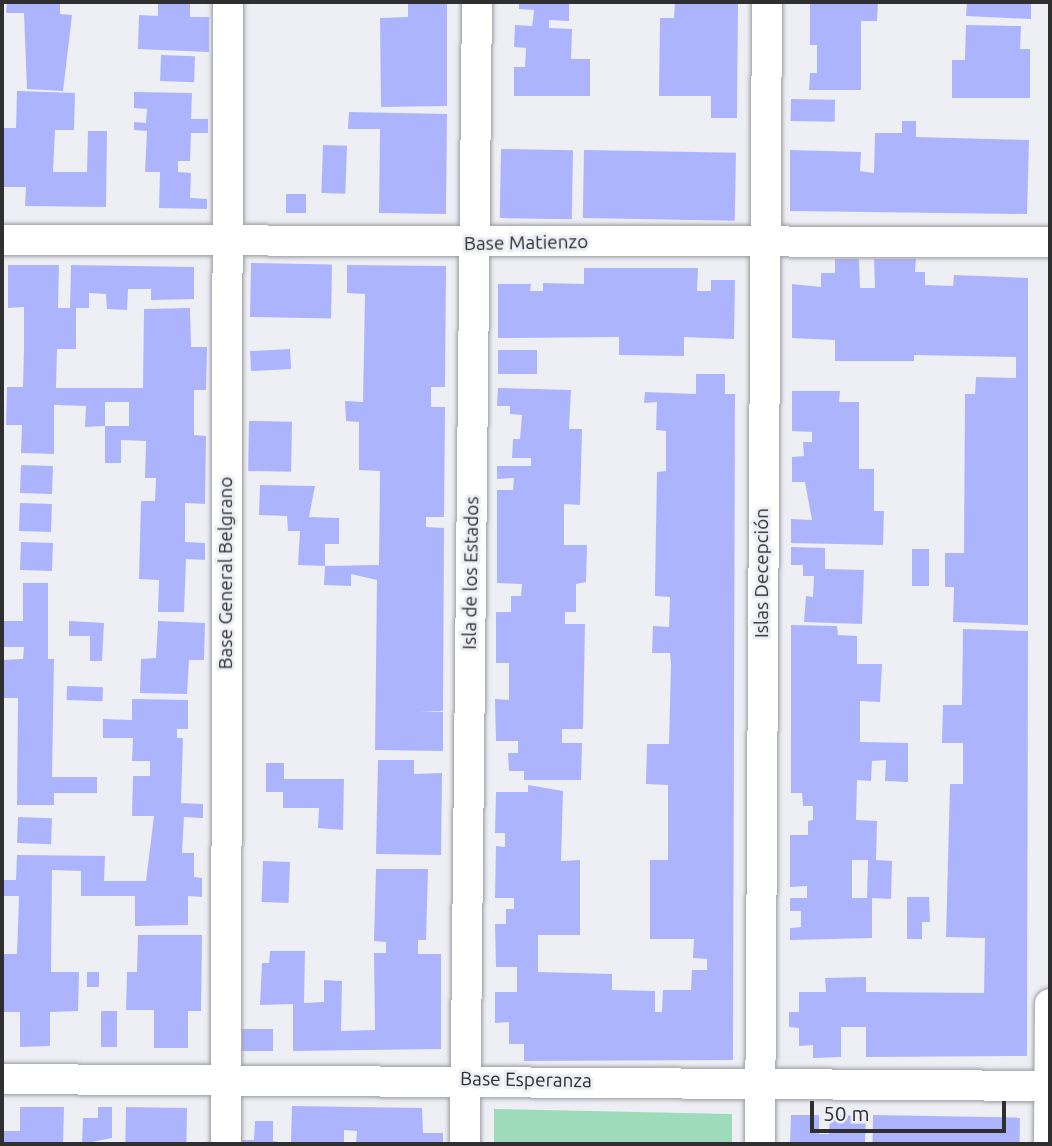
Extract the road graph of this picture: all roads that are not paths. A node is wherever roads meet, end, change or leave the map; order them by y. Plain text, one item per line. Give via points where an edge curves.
1 (228, 2) edge
2 (477, 2) edge
3 (767, 2) edge
4 (2, 240) edge
5 (763, 240) junction
6 (226, 242) junction
7 (1050, 242) edge
8 (475, 244) junction
9 (1050, 1004) edge
10 (227, 1078) junction
11 (2, 1079) edge
12 (466, 1079) junction
13 (760, 1083) junction
14 (1050, 1086) edge
15 (226, 1144) edge
16 (465, 1144) edge
17 (760, 1144) edge
18 (1049, 1144) edge

1 - 6 street, Base General Belgrano
2 - 8 street, Isla de los Estados
3 - 5 street, Islas Decepción
4 - 6 street, Base Matienzo
5 - 7 street, Base Matienzo
5 - 8 street, Base Matienzo
5 - 13 street, Islas Decepción
6 - 8 street, Base Matienzo
6 - 10 street, Base General Belgrano
8 - 12 street, Isla de los Estados
9 - 14 street
10 - 11 street, Base Esperanza
10 - 12 street, Base Esperanza
10 - 15 street, Base General Belgrano
12 - 13 street, Base Esperanza
12 - 16 street, Isla de los Estados
13 - 14 street, Base Esperanza
13 - 17 street, Islas Decepción
14 - 18 street

